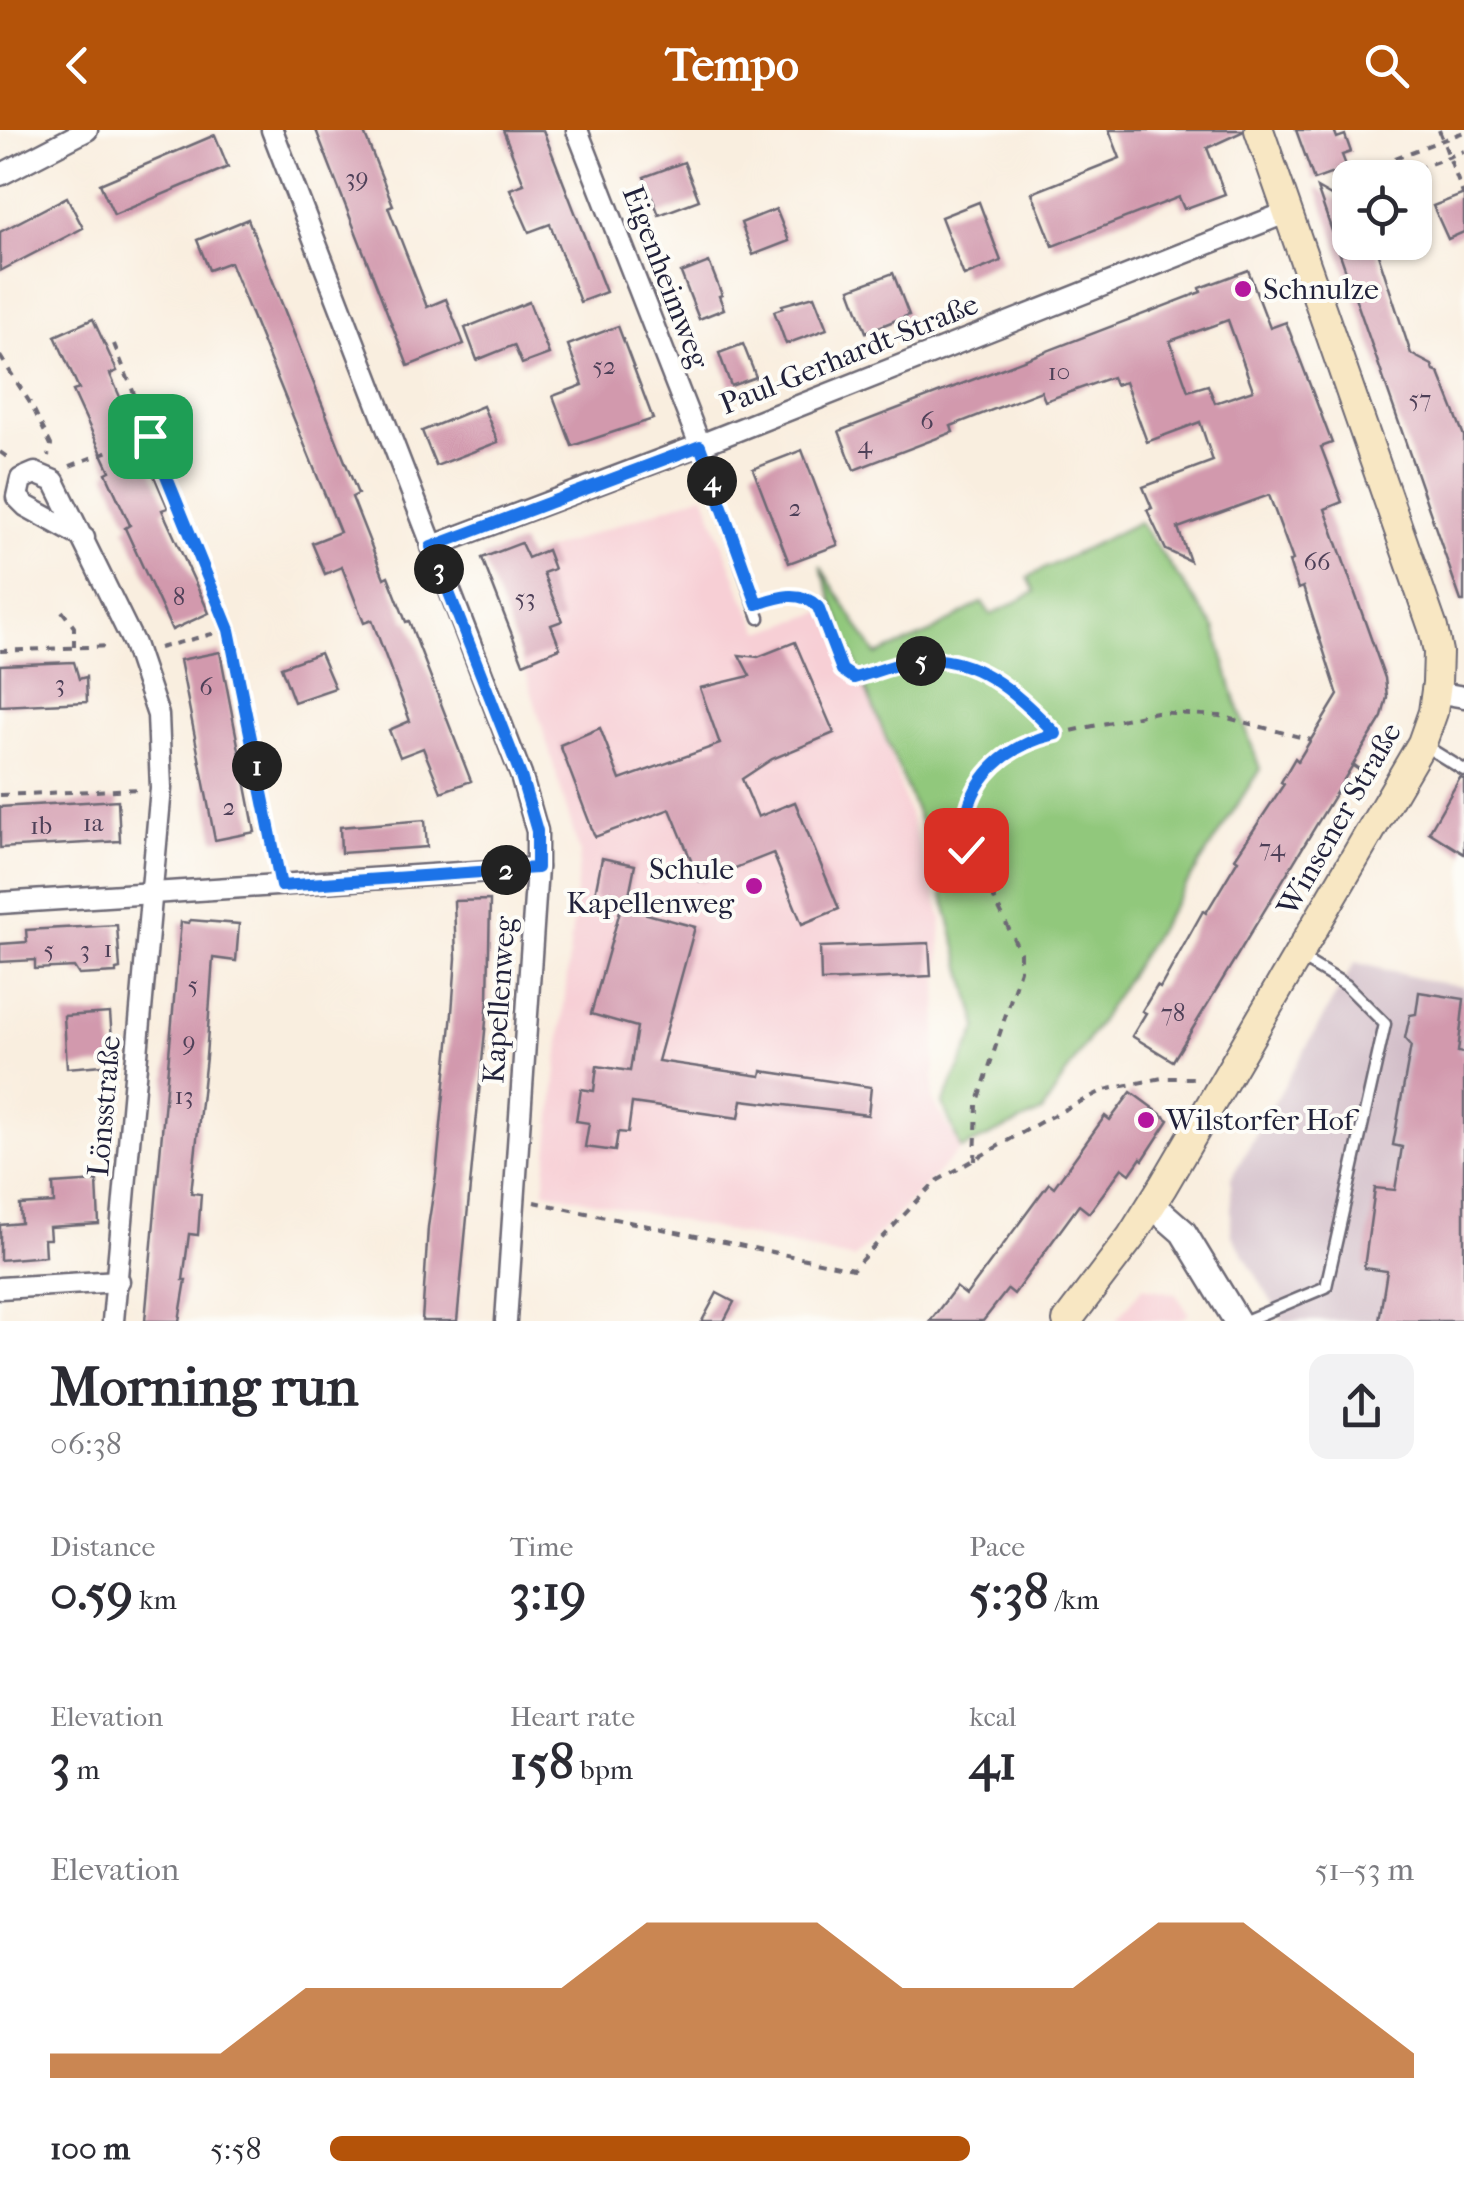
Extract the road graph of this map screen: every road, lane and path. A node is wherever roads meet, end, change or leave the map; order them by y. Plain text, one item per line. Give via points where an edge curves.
1 (87, 130) edge
2 (272, 130) edge
3 (577, 130) edge
4 (1259, 130) edge
5 (1440, 130) edge
6 (1464, 132) edge
7 (1443, 140) junction
8 (1464, 151) edge
9 (1450, 157) junction
10 (1394, 158) dead end
11 (1432, 164) edge
12 (0, 175) edge
13 (1463, 194) edge
14 (1288, 212) junction
15 (114, 344) dead end
16 (0, 356) edge
17 (150, 436) junction
18 (700, 446) junction
19 (45, 476) junction
20 (84, 538) junction
21 (431, 547) junction
22 (757, 604) junction
23 (62, 612) dead end
24 (760, 618) dead end
25 (229, 630) junction
26 (134, 644) junction
27 (74, 648) junction
28 (0, 651) edge
29 (1436, 692) junction
30 (1464, 697) edge
31 (1056, 734) junction
32 (1311, 740) dead end
33 (1422, 743) junction
34 (1464, 770) edge
35 (161, 788) junction
36 (0, 795) edge
37 (537, 868) junction
38 (281, 886) junction
39 (152, 895) junction
40 (0, 904) edge
41 (1298, 956) junction
42 (1224, 1083) junction
43 (975, 1161) junction
44 (516, 1198) junction
45 (1151, 1204) junction
46 (119, 1282) junction
47 (0, 1288) edge
48 (113, 1321) edge
49 (506, 1321) edge
50 (1067, 1321) edge
51 (1236, 1321) edge
52 (1245, 1321) edge

1 - 12 street
2 - 21 street, Kapellenweg
3 - 18 street, Eigenheimweg
4 - 14 main road, Winsener Straße
5 - 7 path
6 - 7 path
7 - 9 path
7 - 10 path
8 - 9 path
9 - 11 path
9 - 13 path
14 - 18 street, Paul-Gerhardt-Straße
14 - 29 main road, Winsener Straße via 1433,628
15 - 17 path
16 - 19 path via 51,445
17 - 19 path
17 - 25 path
18 - 21 street, Paul-Gerhardt-Straße
18 - 22 lane
19 - 20 street, Lönsstraße
19 - 20 street via 21,479 17,497
20 - 26 street, Lönsstraße
21 - 37 street, Kapellenweg via 521,776 537,831
22 - 24 lane
22 - 31 path via 790,596 811,601 848,676 910,661 959,664 1000,682
23 - 27 path via 74,627
25 - 26 path via 157,649
25 - 38 path
26 - 27 path
26 - 35 street, Lönsstraße via 158,716
27 - 28 path
29 - 30 street
29 - 33 main road, Winsener Straße
31 - 32 path via 1156,712 1188,712
31 - 43 path via 994,762 967,813 966,850 1020,952 977,1105
33 - 34 lane
33 - 41 main road, Winsener Straße
35 - 36 path
35 - 39 street, Lönsstraße
37 - 38 street
37 - 44 street, Kapellenweg
38 - 39 street
39 - 40 street
39 - 46 street, Lönsstraße
41 - 42 main road, Winsener Straße
41 - 52 lane via 1346,986 1385,1024 1326,1287
42 - 43 path via 1179,1076 1104,1090
42 - 45 main road, Winsener Straße
43 - 44 path via 936,1182 853,1270
44 - 49 street, Kapellenweg
45 - 50 main road, Winsener Straße
45 - 51 street via 1183,1232
46 - 47 street
46 - 48 street, Lönsstraße

